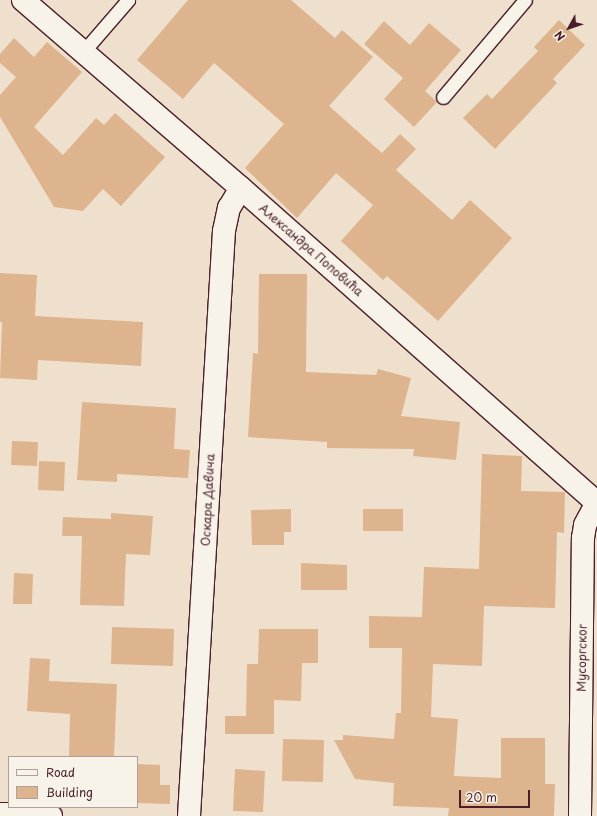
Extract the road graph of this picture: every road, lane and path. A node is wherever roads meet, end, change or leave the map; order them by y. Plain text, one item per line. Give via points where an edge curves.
1 (23, 0) edge
2 (128, 0) edge
3 (525, 0) edge
4 (83, 52) junction
5 (443, 97) dead end
6 (241, 188) junction
7 (597, 502) edge
8 (0, 814) edge
9 (51, 816) edge
10 (189, 816) edge
11 (580, 816) edge

1 - 4 street, Александра Поповића
2 - 4 lane
3 - 5 lane
4 - 6 street, Александра Поповића
6 - 7 street, Александра Поповића
6 - 10 street, Оскара Давича via 229,208 224,231
7 - 11 street, Мусоргског via 585,525 583,538
8 - 9 street

